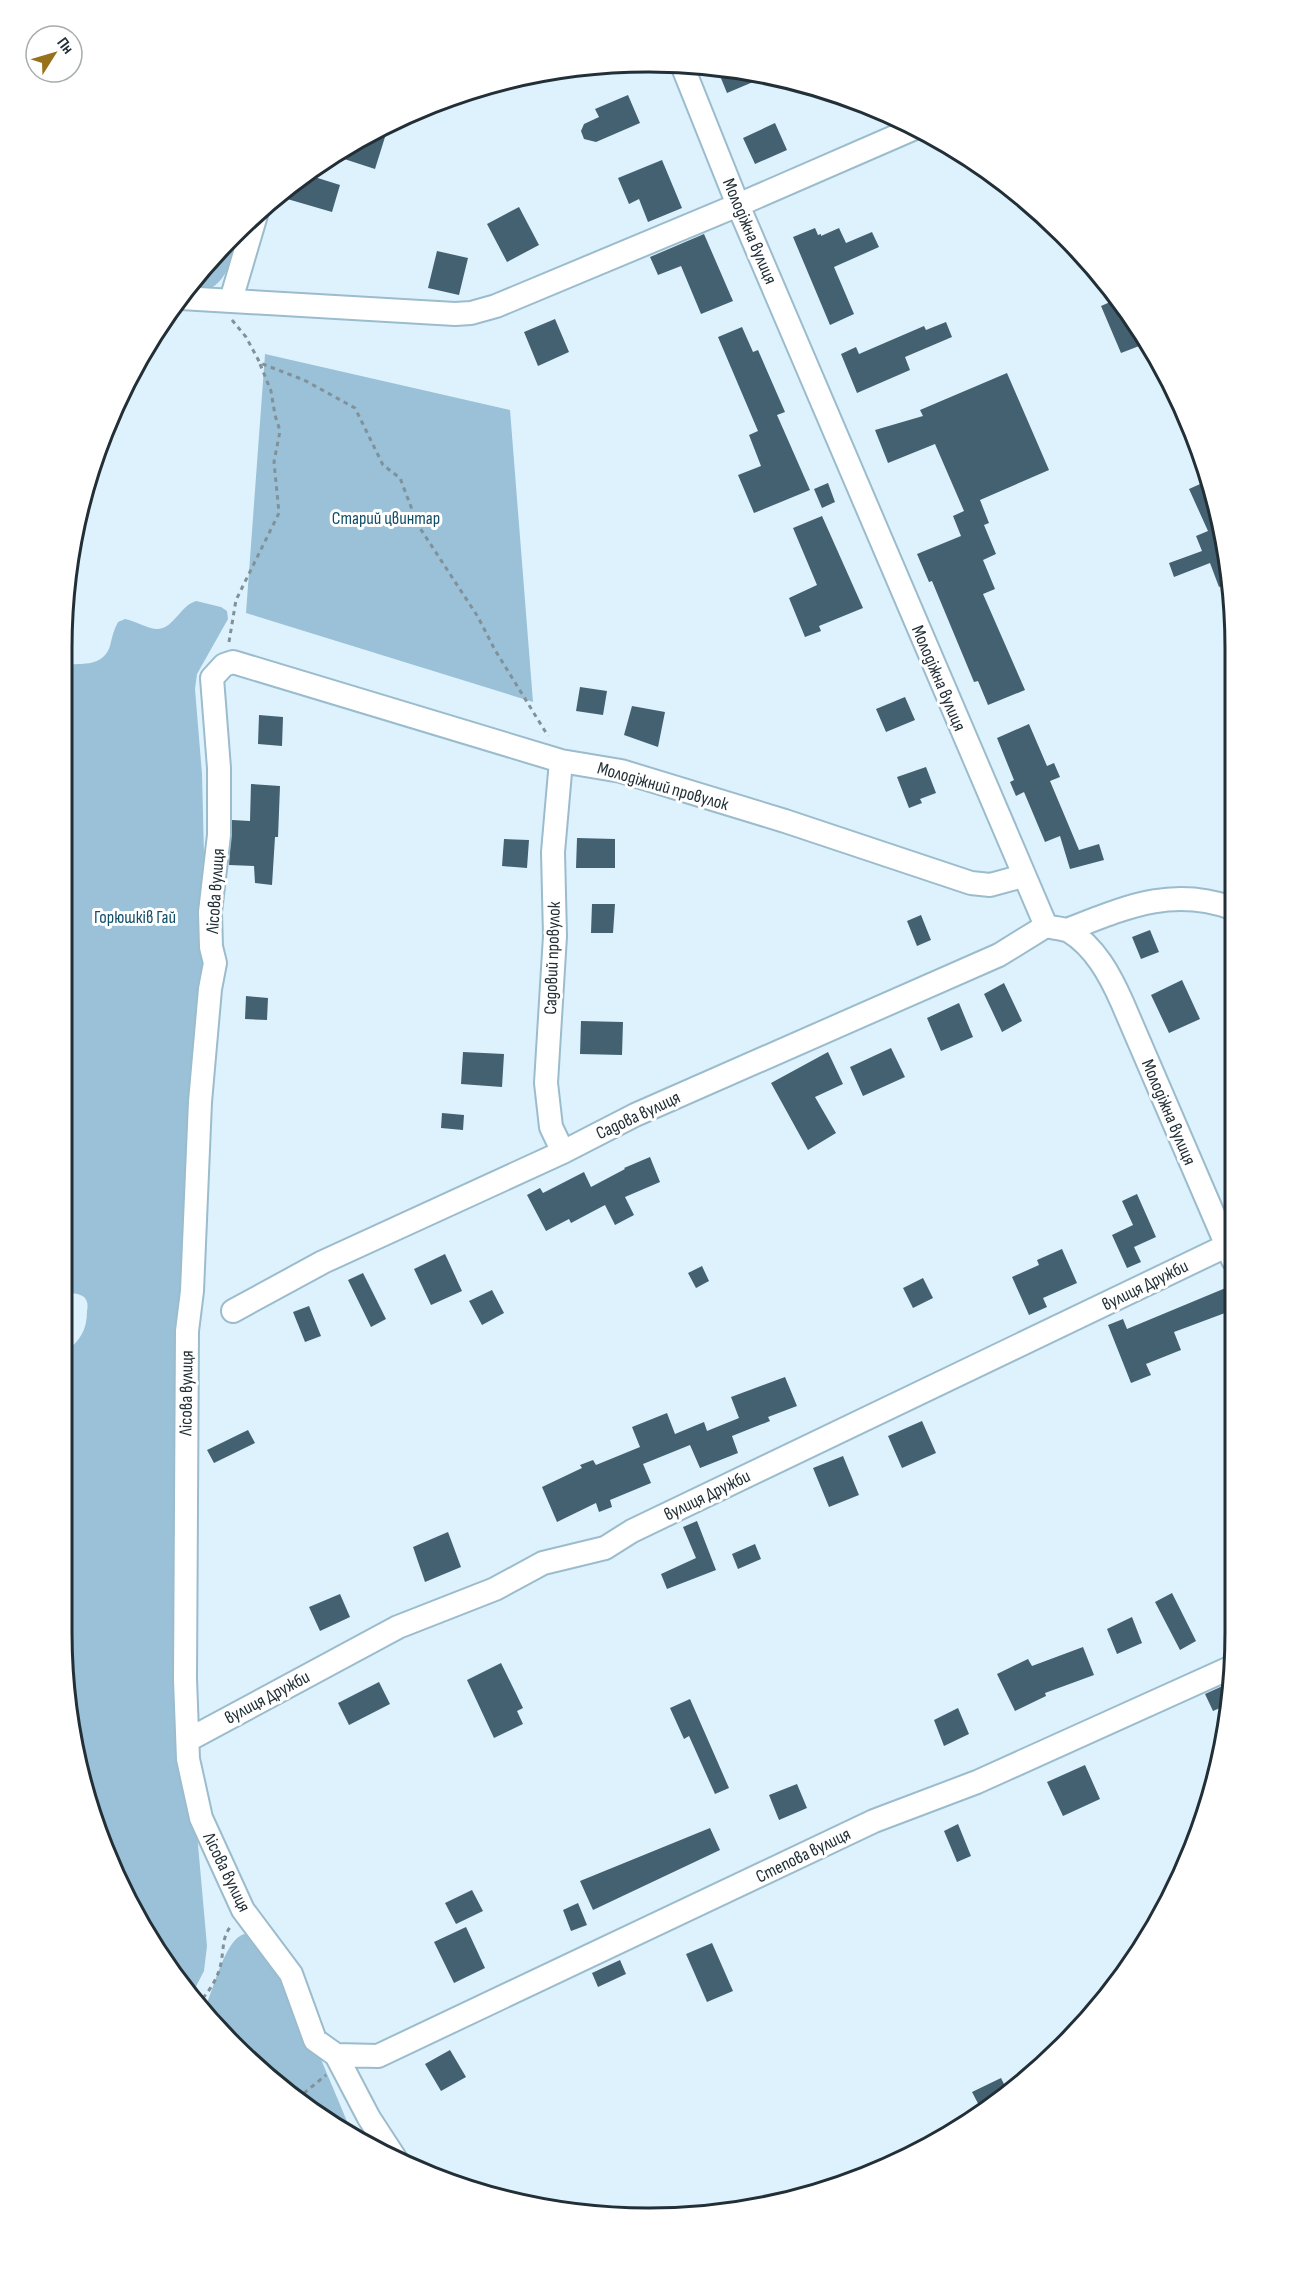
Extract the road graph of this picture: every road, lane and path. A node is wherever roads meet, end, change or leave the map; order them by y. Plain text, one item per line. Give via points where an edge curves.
1 (685, 73) edge
2 (905, 132) edge
3 (738, 205) junction
4 (251, 231) edge
5 (191, 298) edge
6 (231, 300) junction
7 (260, 363) junction
8 (229, 663) junction
9 (561, 761) junction
10 (1023, 876) junction
11 (1225, 906) edge
12 (1056, 928) junction
13 (563, 1152) junction
14 (1225, 1241) edge
15 (1225, 1255) edge
16 (233, 1311) dead end
17 (1224, 1671) edge
18 (188, 1740) junction
19 (243, 1910) junction
20 (203, 1997) edge
21 (336, 2055) junction
22 (304, 2093) edge
23 (387, 2145) edge

1 - 3 street, Молодіжна вулиця
2 - 3 street
3 - 6 street via 471,313
3 - 10 street, Молодіжна вулиця
4 - 6 street
5 - 6 street
6 - 7 path via 232,322 246,337
7 - 8 path via 280,431 274,462 279,513 237,600
7 - 9 path via 304,380 355,408 383,465 400,478 418,525 478,617
8 - 9 street, Молодіжний провулок
8 - 18 street, Лісова вулиця via 212,678 219,768 219,835 210,912 215,963 200,1102 187,1331
9 - 10 street, Молодіжний провулок via 621,771 971,883 990,885
9 - 13 street, Садовий провулок via 553,852 555,936 546,1083 551,1127
10 - 12 street, Молодіжна вулиця
11 - 12 street via 1207,900 1165,899
12 - 13 street, Садова вулиця via 646,1110
12 - 14 street, Молодіжна вулиця via 1098,957 1113,982
13 - 16 street, Садова вулиця via 323,1262
15 - 18 street, вулиця Дружби via 632,1531 605,1548 543,1563 495,1589 398,1627
17 - 21 street, Степова вулиця via 977,1782 874,1821 378,2056
18 - 19 street, Лісова вулиця via 201,1818
19 - 20 path via 224,1935 215,1980
19 - 21 street, Лісова вулиця via 291,1974 315,2040
21 - 22 path via 335,2068
21 - 23 street

